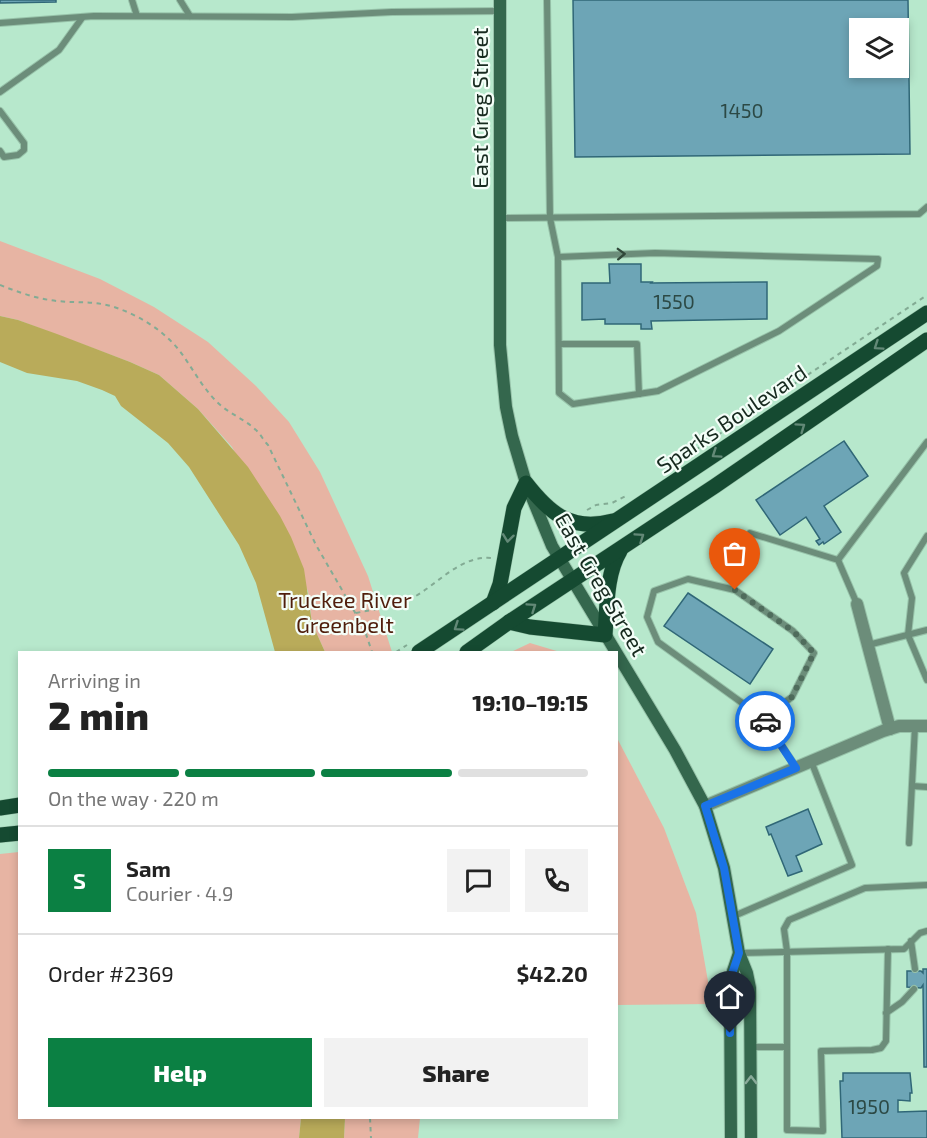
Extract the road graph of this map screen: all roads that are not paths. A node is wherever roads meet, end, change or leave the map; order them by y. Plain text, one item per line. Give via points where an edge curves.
1 (132, 0) edge
2 (180, 0) edge
3 (547, 0) edge
4 (500, 5) edge
5 (137, 15) junction
6 (190, 16) junction
7 (82, 18) junction
8 (0, 23) edge
9 (0, 92) edge
10 (0, 111) edge
11 (0, 151) edge
12 (927, 207) edge
13 (506, 218) dead end
14 (550, 218) junction
15 (558, 257) junction
16 (927, 313) edge
17 (927, 340) edge
18 (559, 344) junction
19 (639, 394) junction
20 (927, 442) edge
21 (526, 483) junction
22 (619, 519) junction
23 (750, 533) dead end
24 (927, 536) edge
25 (620, 551) junction
26 (559, 559) junction
27 (838, 560) junction
28 (573, 580) junction
29 (494, 603) junction
30 (857, 604) joint
31 (509, 622) junction
32 (927, 630) edge
33 (605, 635) junction
34 (908, 635) junction
35 (868, 646) junction
36 (421, 651) edge
37 (468, 651) edge
38 (615, 651) edge
39 (618, 656) edge
40 (927, 680) edge
41 (763, 718) junction
42 (921, 725) edge
43 (890, 729) junction
44 (811, 761) junction
45 (796, 768) junction
46 (912, 786) junction
47 (927, 787) edge
48 (18, 805) edge
49 (705, 806) junction
50 (0, 808) edge
51 (18, 833) edge
52 (0, 835) edge
53 (909, 843) dead end
54 (927, 885) edge
55 (734, 916) junction
56 (927, 932) edge
57 (911, 941) junction
58 (888, 949) junction
59 (787, 951) junction
60 (739, 953) junction
61 (915, 969) dead end
62 (914, 989) dead end
63 (886, 1013) junction
64 (750, 1047) junction
65 (787, 1047) junction
66 (787, 1130) junction
67 (731, 1138) edge
68 (751, 1138) edge
69 (786, 1138) edge

1 - 5 lane
2 - 6 lane
3 - 14 lane
4 - 6 lane via 292,16
4 - 21 main road, East Greg Street via 502,371 512,436
5 - 6 lane
5 - 7 lane
7 - 8 lane
7 - 9 lane via 59,50
10 - 11 lane via 24,143 24,150 18,155 4,156
12 - 14 lane via 919,214
13 - 14 lane
14 - 15 lane
15 - 18 lane
15 -> 19 lane via 655,253 878,259 877,266 779,331 658,391
16 -> 22 main road, Sparks Boulevard
25 -> 17 main road, Sparks Boulevard
18 - 19 lane via 637,344
18 - 19 lane via 559,393 573,404
20 - 27 lane
21 - 22 main road via 542,504 566,519 602,524
21 - 26 main road, East Greg Street
21 -> 29 main road via 507,534
22 - 26 main road, Sparks Boulevard
23 - 27 lane
24 - 34 lane via 904,573 912,598
25 - 28 main road, Sparks Boulevard
25 - 33 main road via 614,561
26 - 28 main road, East Greg Street
26 - 29 main road, Sparks Boulevard
27 - 30 lane
31 -> 28 main road, Sparks Boulevard
28 - 33 main road, East Greg Street
29 -> 36 main road, Sparks Boulevard
30 - 35 street
31 - 33 main road
31 - 37 main road, Sparks Boulevard
32 - 34 lane
33 - 38 main road, East Greg Street
34 - 35 lane
34 - 40 lane
35 - 43 street
39 - 49 main road, East Greg Street
41 - 41 lane via 658,642 647,617 654,591 688,579 735,590 793,631 814,653 792,697
41 - 45 lane
42 - 43 street
42 - 46 lane
43 - 44 street
44 - 45 street
44 - 55 lane via 852,865
45 - 49 street
46 - 47 lane
46 - 53 lane
48 - 50 main road
49 - 55 main road, East Greg Street
51 - 52 main road
54 - 59 lane via 865,888 789,920 784,929
55 - 60 main road, East Greg Street
56 - 57 lane
57 - 58 lane via 904,949
57 - 61 lane
58 - 59 lane
58 - 63 lane
59 - 60 lane
59 - 65 lane
60 - 64 main road, East Greg Street via 750,988
60 - 67 main road, East Greg Street via 730,988
62 - 63 lane
63 - 66 lane via 886,1041 881,1048 821,1051 823,1131
64 - 65 lane
68 -> 64 main road, East Greg Street
65 - 66 lane
66 - 69 lane

